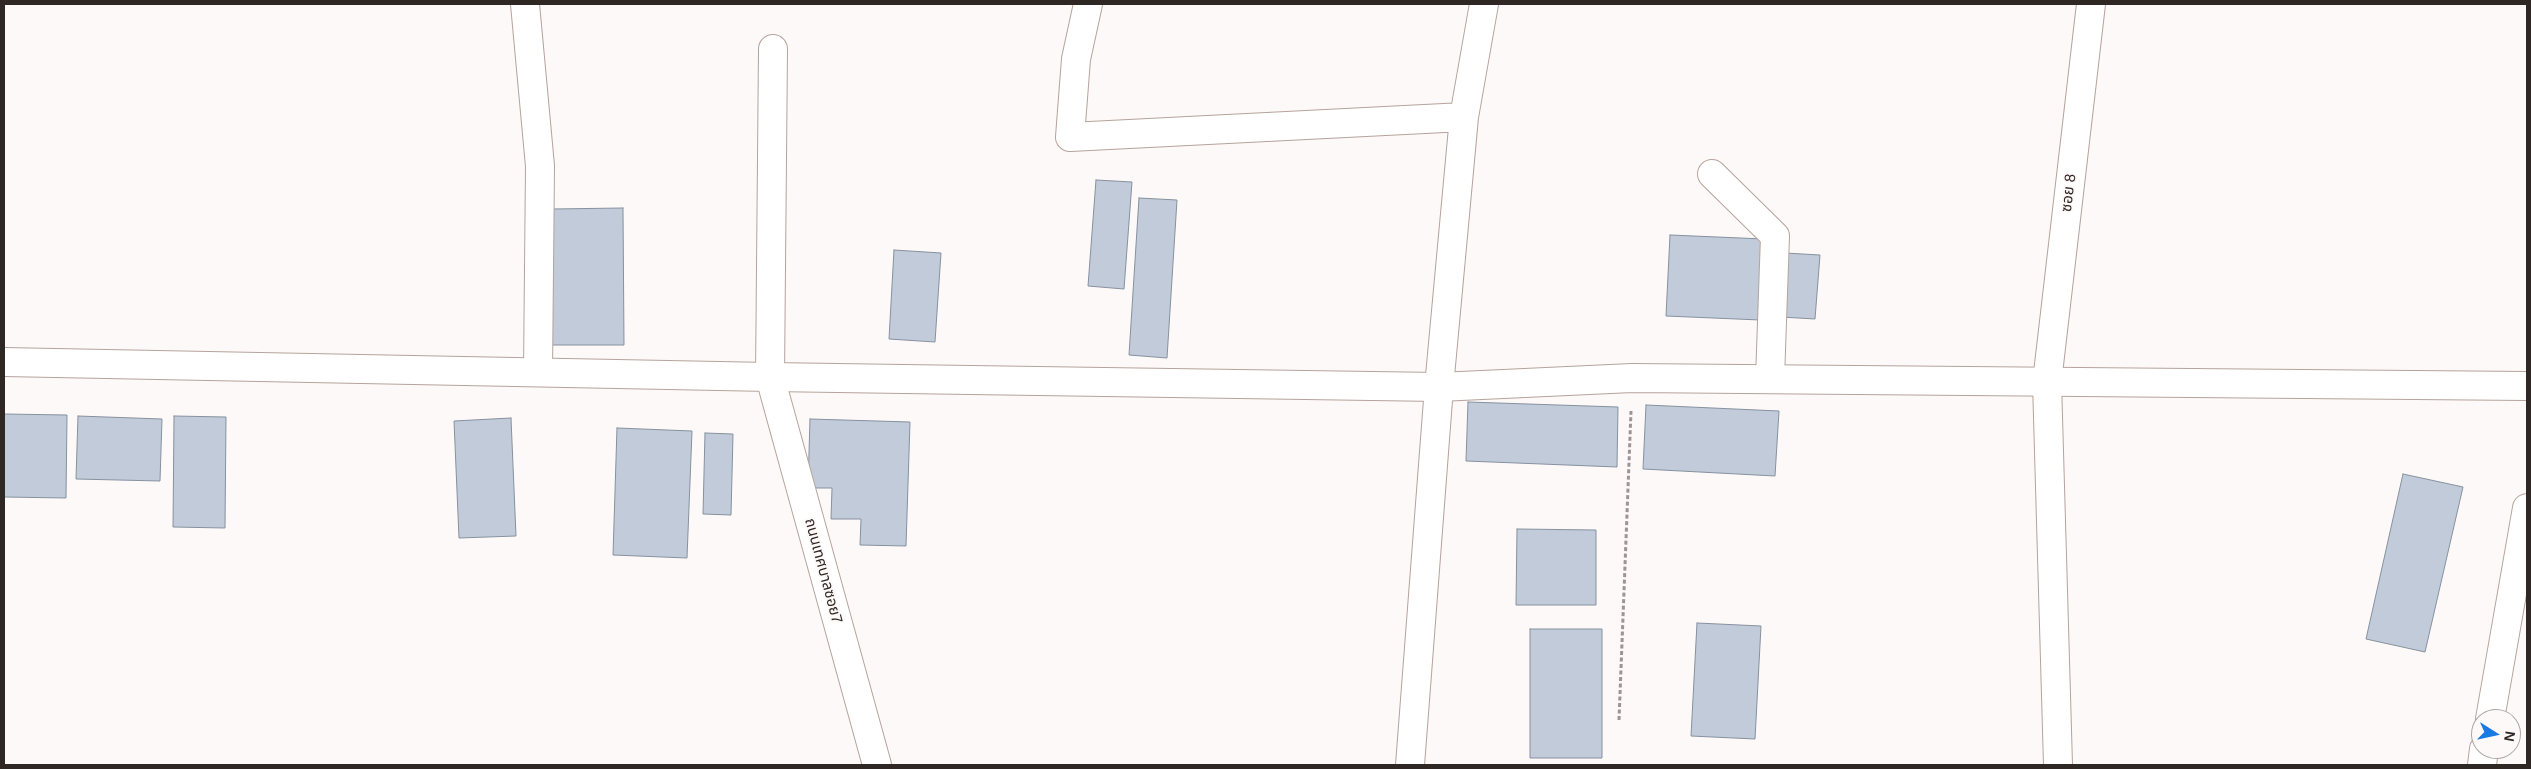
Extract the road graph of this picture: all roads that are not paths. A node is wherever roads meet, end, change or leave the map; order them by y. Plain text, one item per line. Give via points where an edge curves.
1 (525, 4) edge
2 (1088, 4) edge
3 (1484, 4) edge
4 (2091, 4) edge
5 (773, 49) dead end
6 (1464, 117) junction
7 (1712, 174) dead end
8 (4, 362) edge
9 (538, 371) junction
10 (770, 378) junction
11 (1770, 379) junction
12 (2047, 382) junction
13 (2527, 386) edge
14 (1439, 387) junction
15 (2527, 508) edge
16 (2492, 709) edge
17 (877, 765) edge
18 (1410, 765) edge
19 (2058, 765) edge

1 - 9 street via 540,166
2 - 6 street via 1076,60 1070,138
3 - 6 street
4 - 12 street, ซอย 8
5 - 10 street, ถนนเทศบาลซอย7
6 - 14 street
7 - 11 street via 1775,236
8 - 9 street
9 - 10 street
10 - 14 street
10 - 17 street, ถนนเทศบาลซอย7
11 - 12 street
11 - 14 street via 1632,378
12 - 13 street
12 - 19 street, ซอย 8
14 - 18 street
15 - 16 street

